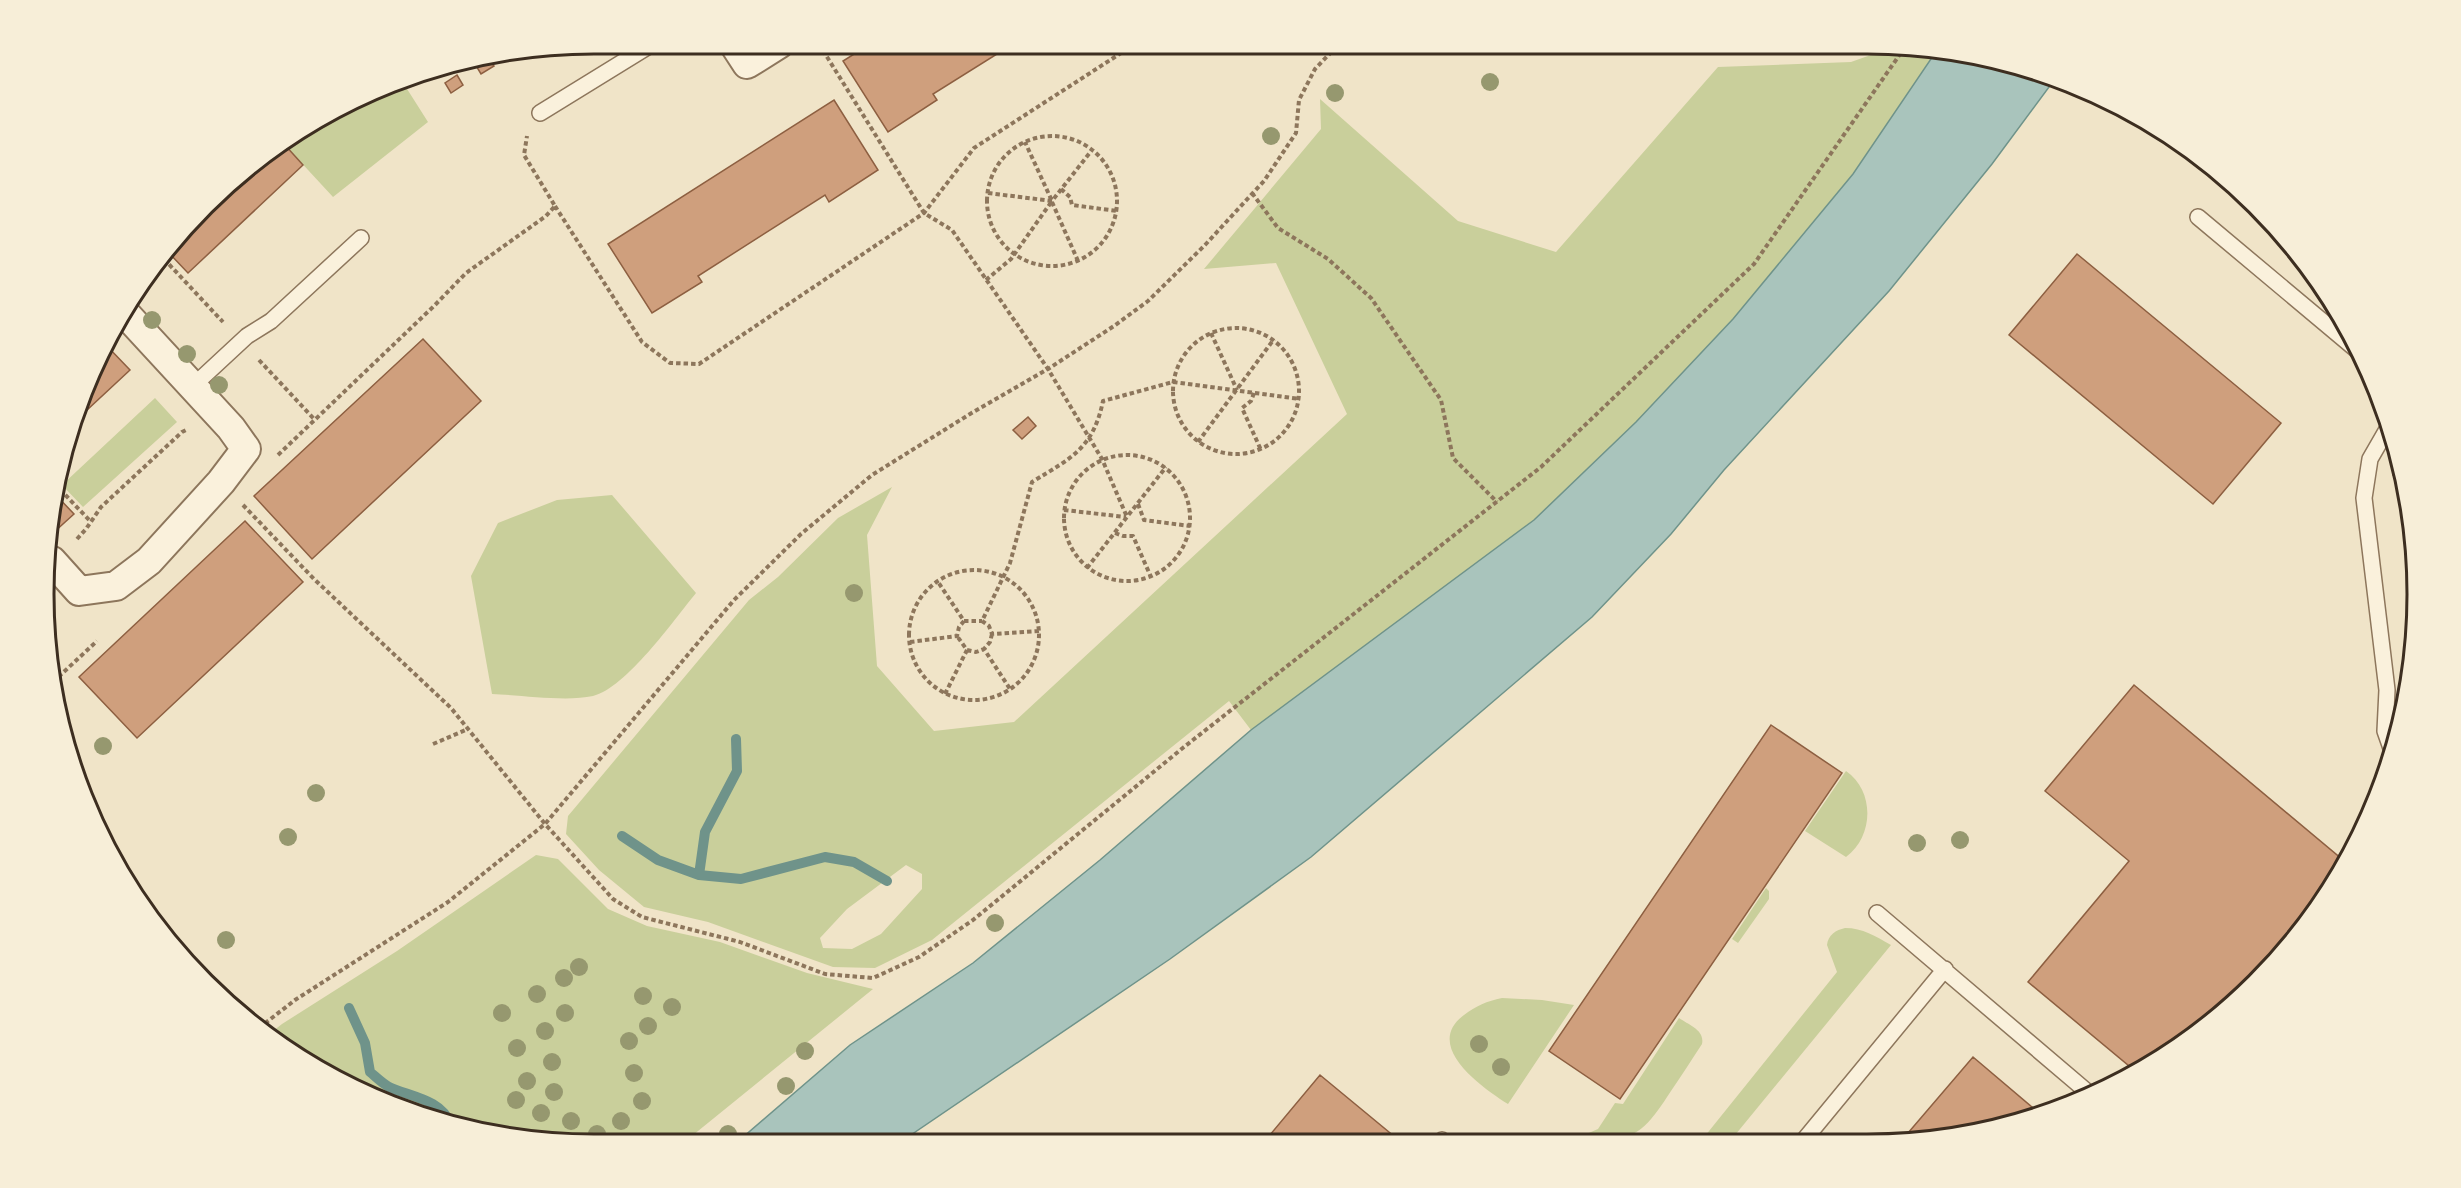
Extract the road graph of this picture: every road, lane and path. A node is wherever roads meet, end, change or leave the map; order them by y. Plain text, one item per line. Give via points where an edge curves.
1 (636, 54) edge
2 (740, 54) edge
3 (763, 54) edge
4 (825, 54) edge
5 (1120, 54) edge
6 (1329, 54) edge
7 (1899, 55) edge
8 (540, 113) joint
9 (1025, 142) junction
10 (1092, 150) junction
11 (1061, 189) junction
12 (988, 193) junction
13 (1252, 193) junction
14 (1052, 201) junction
15 (555, 206) junction
16 (1117, 211) junction
17 (924, 213) junction
18 (2198, 217) dead end
19 (361, 238) dead end
20 (1014, 254) junction
21 (1078, 261) junction
22 (986, 280) junction
23 (130, 318) edge
24 (1211, 333) junction
25 (2342, 338) edge
26 (1274, 339) junction
27 (1048, 369) junction
28 (1173, 382) junction
29 (192, 387) junction
30 (1237, 390) junction
31 (1254, 393) junction
32 (1300, 399) junction
33 (214, 410) junction
34 (2383, 435) edge
35 (1089, 439) junction
36 (1198, 442) junction
37 (1261, 450) junction
38 (274, 459) dead end
39 (1102, 459) junction
40 (1166, 467) junction
41 (221, 482) junction
42 (63, 493) edge
43 (1497, 502) junction
44 (1138, 504) junction
45 (1064, 510) junction
46 (1127, 517) junction
47 (91, 522) junction
48 (1190, 526) junction
49 (1114, 533) junction
50 (55, 559) edge
51 (55, 565) edge
52 (1087, 568) junction
53 (1003, 577) junction
54 (1151, 577) junction
55 (938, 582) junction
56 (964, 621) junction
57 (982, 621) junction
58 (1039, 631) junction
59 (992, 634) junction
60 (957, 636) junction
61 (96, 641) dead end
62 (910, 642) junction
63 (984, 649) junction
64 (967, 650) junction
65 (61, 675) edge
66 (1010, 689) junction
67 (945, 694) junction
68 (468, 729) junction
69 (2388, 738) edge
70 (434, 744) dead end
71 (545, 824) junction
72 (1877, 914) dead end
73 (1945, 969) junction
74 (266, 1023) edge
75 (2084, 1089) edge
76 (1809, 1134) edge

1 - 8 lane
2 - 3 street via 747,64
4 - 17 path
5 - 17 path via 974,148
6 - 13 path via 1315,69 1299,100 1296,134
7 - 43 path via 1754,264 1541,467
8 - 15 path via 528,127 524,155
9 - 10 path via 1061,137
9 - 12 path via 1001,162
9 - 14 path
10 - 11 path
10 - 16 path via 1113,177
11 - 14 path
11 - 16 path via 1072,205
12 - 14 path
12 - 20 path via 993,228
13 - 27 path via 1148,301
13 - 43 path via 1278,228 1328,258 1371,298 1441,400 1453,458
14 - 20 path
14 - 21 path
15 - 17 path via 642,342 670,363 699,364
15 - 38 path via 466,273
16 - 21 path via 1104,240
17 - 22 path via 952,230
18 - 25 lane
19 - 29 lane
20 - 21 path via 1045,266
20 - 22 path
22 - 27 path
23 - 29 street
24 - 26 path via 1232,327 1254,330
24 - 28 path via 1193,345 1180,362
24 - 30 path
26 - 30 path
26 - 32 path via 1295,366
27 - 35 path
27 - 71 path via 872,475 801,534 734,600
28 - 30 path
28 - 35 path via 1103,401
28 - 36 path via 1177,416
29 - 33 street
30 - 31 path
30 - 36 path
31 - 32 path
31 - 37 path via 1242,408
32 - 37 path via 1293,420 1280,438
33 - 41 street via 246,449
33 - 47 path via 200,424 182,432 101,507
34 - 69 lane via 2370,459 2364,498 2387,690
35 - 39 path
35 - 53 path via 1078,453 1032,482
36 - 37 path via 1218,453 1240,455
39 - 40 path via 1135,454
39 - 45 path via 1083,472 1070,489
39 - 46 path
40 - 44 path
40 - 48 path via 1180,482 1188,500
41 - 51 street via 149,561 116,586 79,591
41 - 68 path
42 - 47 path
43 - 71 path via 1193,740 973,920 919,957 873,978 825,975 740,942 642,917 613,899
44 - 46 path
44 - 48 path via 1144,520
45 - 46 path
45 - 52 path via 1065,532 1073,552
46 - 49 path
47 - 50 path
48 - 54 path via 1188,540 1178,557
49 - 52 path
49 - 54 path via 1133,536
52 - 54 path via 1105,578 1125,582
53 - 55 path via 984,570 963,571
53 - 57 path
53 - 58 path via 1022,590 1034,609
55 - 56 path
55 - 62 path via 915,607 909,626
56 - 57 path
56 - 60 path
57 - 59 path
58 - 59 path
58 - 66 path via 1037,654 1027,674
59 - 63 path
60 - 62 path
60 - 64 path
61 - 65 path
62 - 67 path via 916,666
63 - 64 path
63 - 66 path
64 - 67 path
66 - 67 path via 990,699 967,700
68 - 70 path
68 - 71 path
71 - 74 path via 448,902
72 - 73 lane
73 - 75 lane
73 - 76 lane

